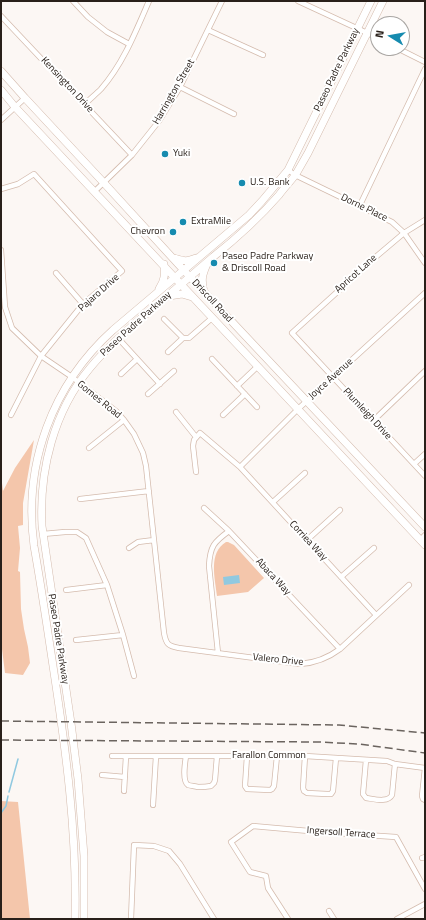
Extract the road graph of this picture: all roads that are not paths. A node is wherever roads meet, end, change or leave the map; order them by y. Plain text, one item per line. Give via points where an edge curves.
1 (73, 1) edge
2 (149, 1) edge
3 (222, 1) edge
4 (298, 1) edge
5 (371, 1) edge
6 (383, 1) edge
7 (1, 16) edge
8 (357, 28) junction
9 (208, 30) junction
10 (367, 33) junction
11 (370, 34) edge
12 (129, 44) junction
13 (410, 54) edge
14 (262, 55) dead end
15 (425, 62) edge
16 (425, 69) edge
17 (1, 71) edge
18 (180, 87) junction
19 (1, 90) edge
20 (25, 98) junction
21 (85, 104) junction
22 (16, 107) junction
23 (234, 114) dead end
24 (1, 120) edge
25 (132, 155) junction
26 (288, 170) junction
27 (296, 175) junction
28 (104, 182) junction
29 (1, 189) edge
30 (95, 191) junction
31 (360, 205) junction
32 (425, 220) edge
33 (404, 232) junction
34 (1, 250) edge
35 (172, 257) junction
36 (200, 257) junction
37 (209, 261) junction
38 (425, 263) edge
39 (164, 264) junction
40 (184, 271) junction
41 (56, 273) dead end
42 (176, 277) junction
43 (190, 277) junction
44 (182, 284) junction
45 (204, 292) junction
46 (157, 293) junction
47 (425, 293) edge
48 (167, 296) junction
49 (194, 297) junction
50 (83, 304) junction
51 (3, 307) edge
52 (212, 318) junction
53 (164, 319) dead end
54 (292, 333) joint
55 (118, 338) junction
56 (183, 338) junction
57 (168, 352) dead end
58 (41, 356) junction
59 (137, 359) junction
60 (212, 359) dead end
61 (258, 366) junction
62 (174, 371) dead end
63 (425, 371) edge
64 (121, 374) dead end
65 (72, 377) junction
66 (333, 377) junction
67 (79, 383) junction
68 (160, 384) junction
69 (237, 386) junction
70 (148, 394) dead end
71 (245, 394) junction
72 (307, 401) junction
73 (257, 407) dead end
74 (298, 409) junction
75 (176, 412) dead end
76 (11, 415) dead end
77 (223, 415) dead end
78 (124, 420) junction
79 (373, 420) junction
80 (196, 437) junction
81 (89, 448) dead end
82 (425, 454) edge
83 (414, 464) junction
84 (240, 467) junction
85 (196, 472) dead end
86 (305, 473) dead end
87 (425, 476) edge
88 (32, 490) junction
89 (149, 491) junction
90 (80, 499) dead end
91 (273, 502) junction
92 (204, 508) dead end
93 (340, 510) dead end
94 (425, 528) edge
95 (229, 531) junction
96 (43, 534) junction
97 (154, 540) junction
98 (307, 540) junction
99 (423, 540) edge
100 (129, 548) dead end
101 (374, 548) dead end
102 (342, 577) junction
103 (107, 585) junction
104 (409, 585) dead end
105 (66, 590) dead end
106 (376, 615) junction
107 (123, 635) junction
108 (76, 640) dead end
109 (168, 645) joint
110 (340, 649) junction
111 (218, 653) junction
112 (134, 676) dead end
113 (112, 756) dead end
114 (126, 756) junction
115 (156, 756) junction
116 (186, 756) junction
117 (217, 756) junction
118 (247, 756) junction
119 (276, 756) junction
120 (305, 756) junction
121 (336, 758) junction
122 (366, 760) junction
123 (395, 764) junction
124 (425, 768) edge
125 (102, 775) dead end
126 (125, 777) junction
127 (124, 791) dead end
128 (425, 800) edge
129 (153, 805) dead end
130 (425, 889) edge
131 (425, 904) edge
132 (329, 911) dead end
133 (75, 919) edge
134 (84, 919) edge
135 (131, 919) edge
136 (214, 919) edge
137 (288, 919) edge
138 (334, 919) edge
139 (397, 919) edge

1 - 12 street via 100,27
2 - 12 street
3 - 9 street, Harrington Street
4 - 8 street
5 - 8 main road, Paseo Padre Parkway
6 - 10 main road, Paseo Padre Parkway
7 - 21 street, Kensington Drive
8 - 10 street
8 - 26 main road, Paseo Padre Parkway
9 - 14 street
9 - 18 street, Harrington Street
10 - 11 street
10 - 27 main road, Paseo Padre Parkway
12 - 21 street via 101,89
13 - 15 street
16 - 31 street
17 - 20 main road, Driscoll Road
18 - 23 street
18 - 25 street, Harrington Street via 159,121
19 - 22 main road, Driscoll Road
20 - 22 street
20 - 28 main road, Driscoll Road
21 - 25 street, Kensington Drive
22 - 24 street
22 - 30 main road, Driscoll Road
25 - 28 street, Harrington Street
26 - 27 street, Dorne Place
26 - 36 main road, Paseo Padre Parkway via 249,215
27 - 31 street, Dorne Place
27 - 37 main road, Paseo Padre Parkway via 246,230
28 - 30 street, Harrington Street
28 - 35 main road, Driscoll Road
29 - 50 street, Pajaro Drive via 18,184 34,174 122,271
30 - 39 main road, Driscoll Road
31 - 33 street, Dorne Place via 392,222
32 - 33 street, Apricot Lane
33 - 38 street, Dorne Place
33 - 54 street, Apricot Lane
34 - 51 street, Gomes Road
35 - 36 main road via 183,261
35 - 40 main road, Driscoll Road
36 - 40 main road, Paseo Padre Parkway
37 - 43 main road, Paseo Padre Parkway
37 - 45 main road via 202,276
39 - 42 main road, Driscoll Road
39 - 46 main road via 164,279
40 - 42 main road, Paseo Padre Parkway
40 - 43 main road, Driscoll Road
41 - 50 street
42 - 44 main road, Driscoll Road
42 - 46 main road, Paseo Padre Parkway
43 - 44 main road, Paseo Padre Parkway
43 - 45 main road, Driscoll Road
44 - 48 main road, Paseo Padre Parkway
44 - 49 main road, Driscoll Road
45 - 72 main road, Driscoll Road
46 - 65 main road, Paseo Padre Parkway via 101,342
47 - 66 street, Joyce Avenue
48 - 49 main road via 182,294
48 - 55 main road, Paseo Padre Parkway
49 - 52 main road, Driscoll Road
50 - 58 street, Pajaro Drive
51 - 58 street, Gomes Road via 12,328
52 - 56 street via 189,338
52 - 61 main road, Driscoll Road
53 - 56 street
54 - 66 street, Plumleigh Drive
55 - 59 street
55 - 67 main road, Paseo Padre Parkway via 96,360
56 - 57 street
58 - 65 street, Gomes Road
58 - 76 street, Pajaro Drive
59 - 64 street
59 - 68 street
60 - 69 street
61 - 69 street
61 - 74 main road, Driscoll Road
62 - 68 street
63 - 79 street
65 - 67 street, Gomes Road
65 - 88 main road, Paseo Padre Parkway via 45,431
66 - 72 street, Joyce Avenue
66 - 79 street, Plumleigh Drive
67 - 78 street, Gomes Road
67 - 96 main road, Paseo Padre Parkway via 60,417 46,459 41,498
68 - 70 street
69 - 71 street
71 - 73 street
71 - 77 street
72 - 74 street, Joyce Avenue
72 - 94 main road, Driscoll Road
74 - 84 street, Joyce Avenue
74 - 99 main road, Driscoll Road
75 - 80 street
78 - 81 street
78 - 89 street, Gomes Road via 143,453
79 - 83 street, Plumleigh Drive
80 - 84 street, Corriea Way via 200,433
80 - 85 street via 193,446
82 - 83 street
83 - 87 street, Plumleigh Drive
84 - 91 street, Corriea Way
86 - 91 street
88 - 96 main road via 36,525
88 - 133 main road, Paseo Padre Parkway via 34,540 70,787
89 - 90 street
89 - 97 street, Gomes Road
91 - 98 street, Corriea Way
92 - 95 street, Abaca Way
93 - 98 street
95 - 110 street, Abaca Way
95 - 111 street via 218,538 212,548 209,566
96 - 103 street via 77,532 86,538
96 - 134 main road, Paseo Padre Parkway via 78,778 84,845
97 - 100 street via 138,542
97 - 109 street, Gomes Road via 164,633
98 - 102 street, Corriea Way
101 - 102 street
102 - 106 street, Corriea Way
103 - 105 street
103 - 107 street
104 - 106 street, Valero Drive
106 - 110 street, Valero Drive
107 - 108 street
107 - 112 street
109 - 111 street, Valero Drive
110 - 111 street, Valero Drive via 331,656 300,664
113 - 114 street, Farallon Common
114 - 115 street, Farallon Common
114 - 126 street
115 - 116 street, Farallon Common
115 - 129 street
116 - 117 street, Farallon Common
116 - 117 street via 185,782 192,786 206,787 214,783
117 - 118 street, Farallon Common
118 - 119 street, Farallon Common
118 - 119 street via 247,789 270,790 274,786
119 - 120 street, Farallon Common
120 - 121 street, Farallon Common
120 - 121 street via 303,788 306,793 330,794 333,791
121 - 122 street, Farallon Common
122 - 123 street, Farallon Common
122 - 123 street via 363,794 366,798 390,798
123 - 124 street, Farallon Common
124 - 128 street via 422,796
125 - 126 street
126 - 127 street
130 - 137 street, Ingersoll Terrace via 396,837 253,826 231,842 250,872 266,876 268,888
131 - 139 street
132 - 138 street
135 - 136 street via 134,845 154,846 169,851

